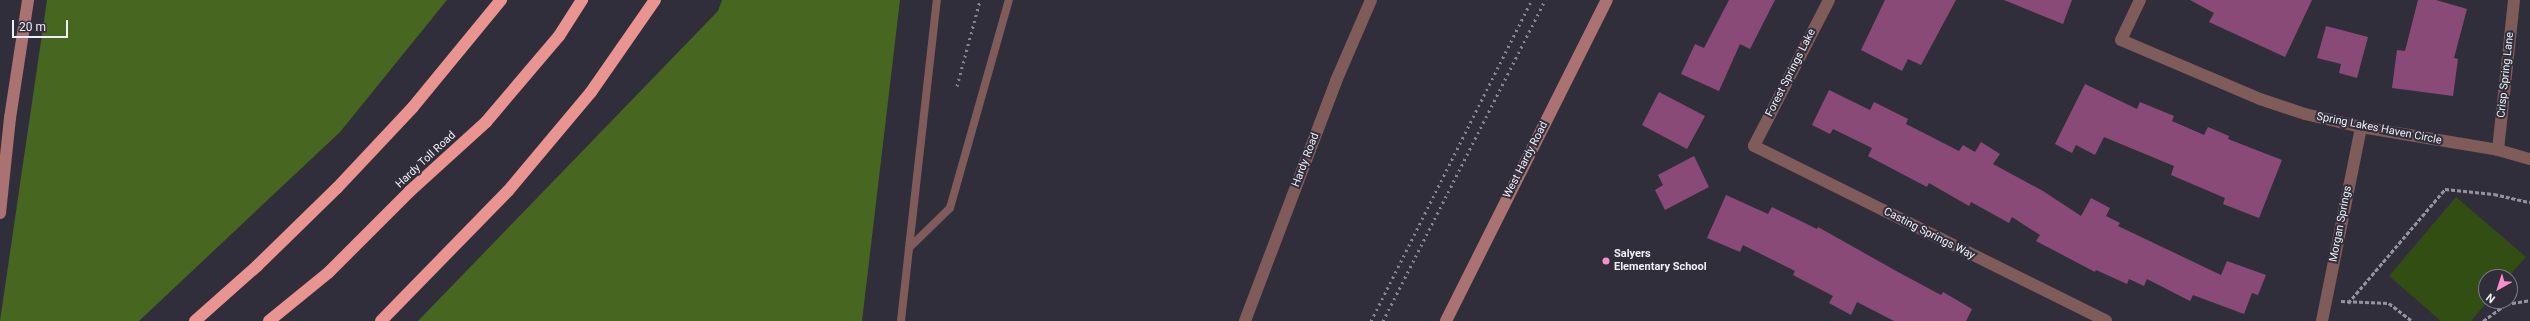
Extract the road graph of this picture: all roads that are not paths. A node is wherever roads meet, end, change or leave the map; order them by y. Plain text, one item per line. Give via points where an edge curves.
1 (28, 0) edge
2 (501, 0) edge
3 (582, 0) edge
4 (655, 0) edge
5 (937, 0) edge
6 (1009, 0) edge
7 (1371, 0) edge
8 (1607, 0) edge
9 (1829, 0) edge
10 (2140, 0) edge
11 (2514, 0) edge
12 (2361, 127) junction
13 (4, 129) edge
14 (1754, 146) joint
15 (2498, 150) junction
16 (2530, 159) edge
17 (0, 213) edge
18 (909, 248) junction
19 (195, 321) edge
20 (269, 321) edge
21 (381, 321) edge
22 (901, 321) edge
23 (1244, 321) edge
24 (1446, 321) edge
25 (2106, 321) edge
26 (2322, 321) edge

1 - 13 main road
2 - 19 highway via 414,106 337,188 257,266
3 - 20 highway, Hardy Toll Road via 559,36 486,122 410,191 329,272
4 - 21 highway via 590,92 508,191
5 - 18 lane
6 - 18 lane via 950,208
7 - 23 street, Hardy Road via 1336,81
8 - 24 main road, West Hardy Road
9 - 14 street, Forest Springs Lake
10 - 12 street, Spring Lakes Haven Circle via 2121,40 2260,99 2305,114
11 - 15 street, Crisp Spring Lane
12 - 15 street, Spring Lakes Haven Circle
12 - 26 street, Morgan Springs
13 - 17 main road
14 - 25 street, Casting Springs Way
15 - 16 street, Spring Lakes Haven Circle
18 - 22 lane

